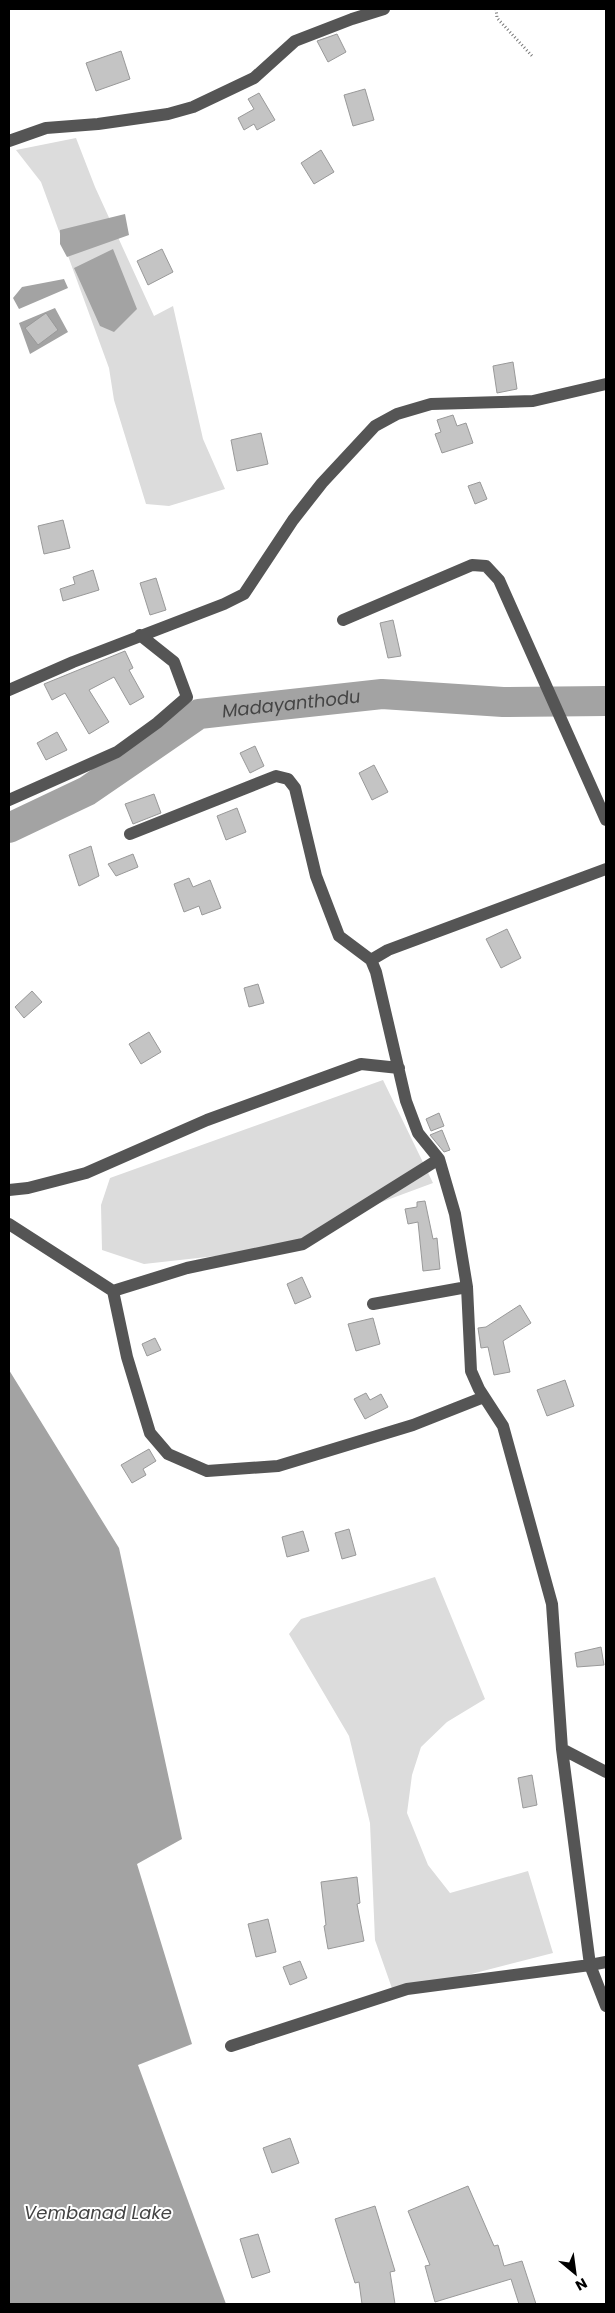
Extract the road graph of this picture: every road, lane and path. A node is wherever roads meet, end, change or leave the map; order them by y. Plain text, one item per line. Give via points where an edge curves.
1 (384, 9) edge
2 (496, 9) edge
3 (532, 57) dead end
4 (9, 141) edge
5 (606, 384) edge
6 (343, 620) dead end
7 (140, 635) junction
8 (9, 690) edge
9 (9, 800) edge
10 (606, 820) edge
11 (130, 834) dead end
12 (606, 869) edge
13 (371, 960) junction
14 (399, 1068) junction
15 (438, 1159) junction
16 (9, 1190) edge
17 (9, 1224) edge
18 (467, 1287) junction
19 (113, 1291) junction
20 (373, 1304) dead end
21 (484, 1397) junction
22 (562, 1749) junction
23 (606, 1772) edge
24 (606, 1962) edge
25 (590, 1965) junction
26 (606, 2006) edge
27 (231, 2046) dead end

1 - 4 street via 295,41 254,78 193,107 168,114 46,128
2 - 3 path via 497,18
5 - 7 street via 533,401 431,404 397,414 375,426 322,484 292,520 244,594
6 - 10 street via 472,565 486,566 499,580
7 - 8 street
7 - 9 street via 174,662 187,698 117,752
11 - 13 street via 276,776 288,778 295,788 316,876 339,936
12 - 13 street via 388,950
13 - 14 street
14 - 15 street via 406,1101 418,1133
14 - 16 street via 361,1064 207,1120 86,1172
15 - 18 street via 455,1214
15 - 19 street via 303,1244 187,1268
17 - 19 street
18 - 20 street
18 - 21 street via 470,1371
19 - 21 street via 150,1433 168,1454 207,1471 278,1466 413,1425
21 - 22 street via 503,1426 552,1604
22 - 23 street
22 - 25 street
24 - 25 street
25 - 26 street
25 - 27 street via 407,1990

